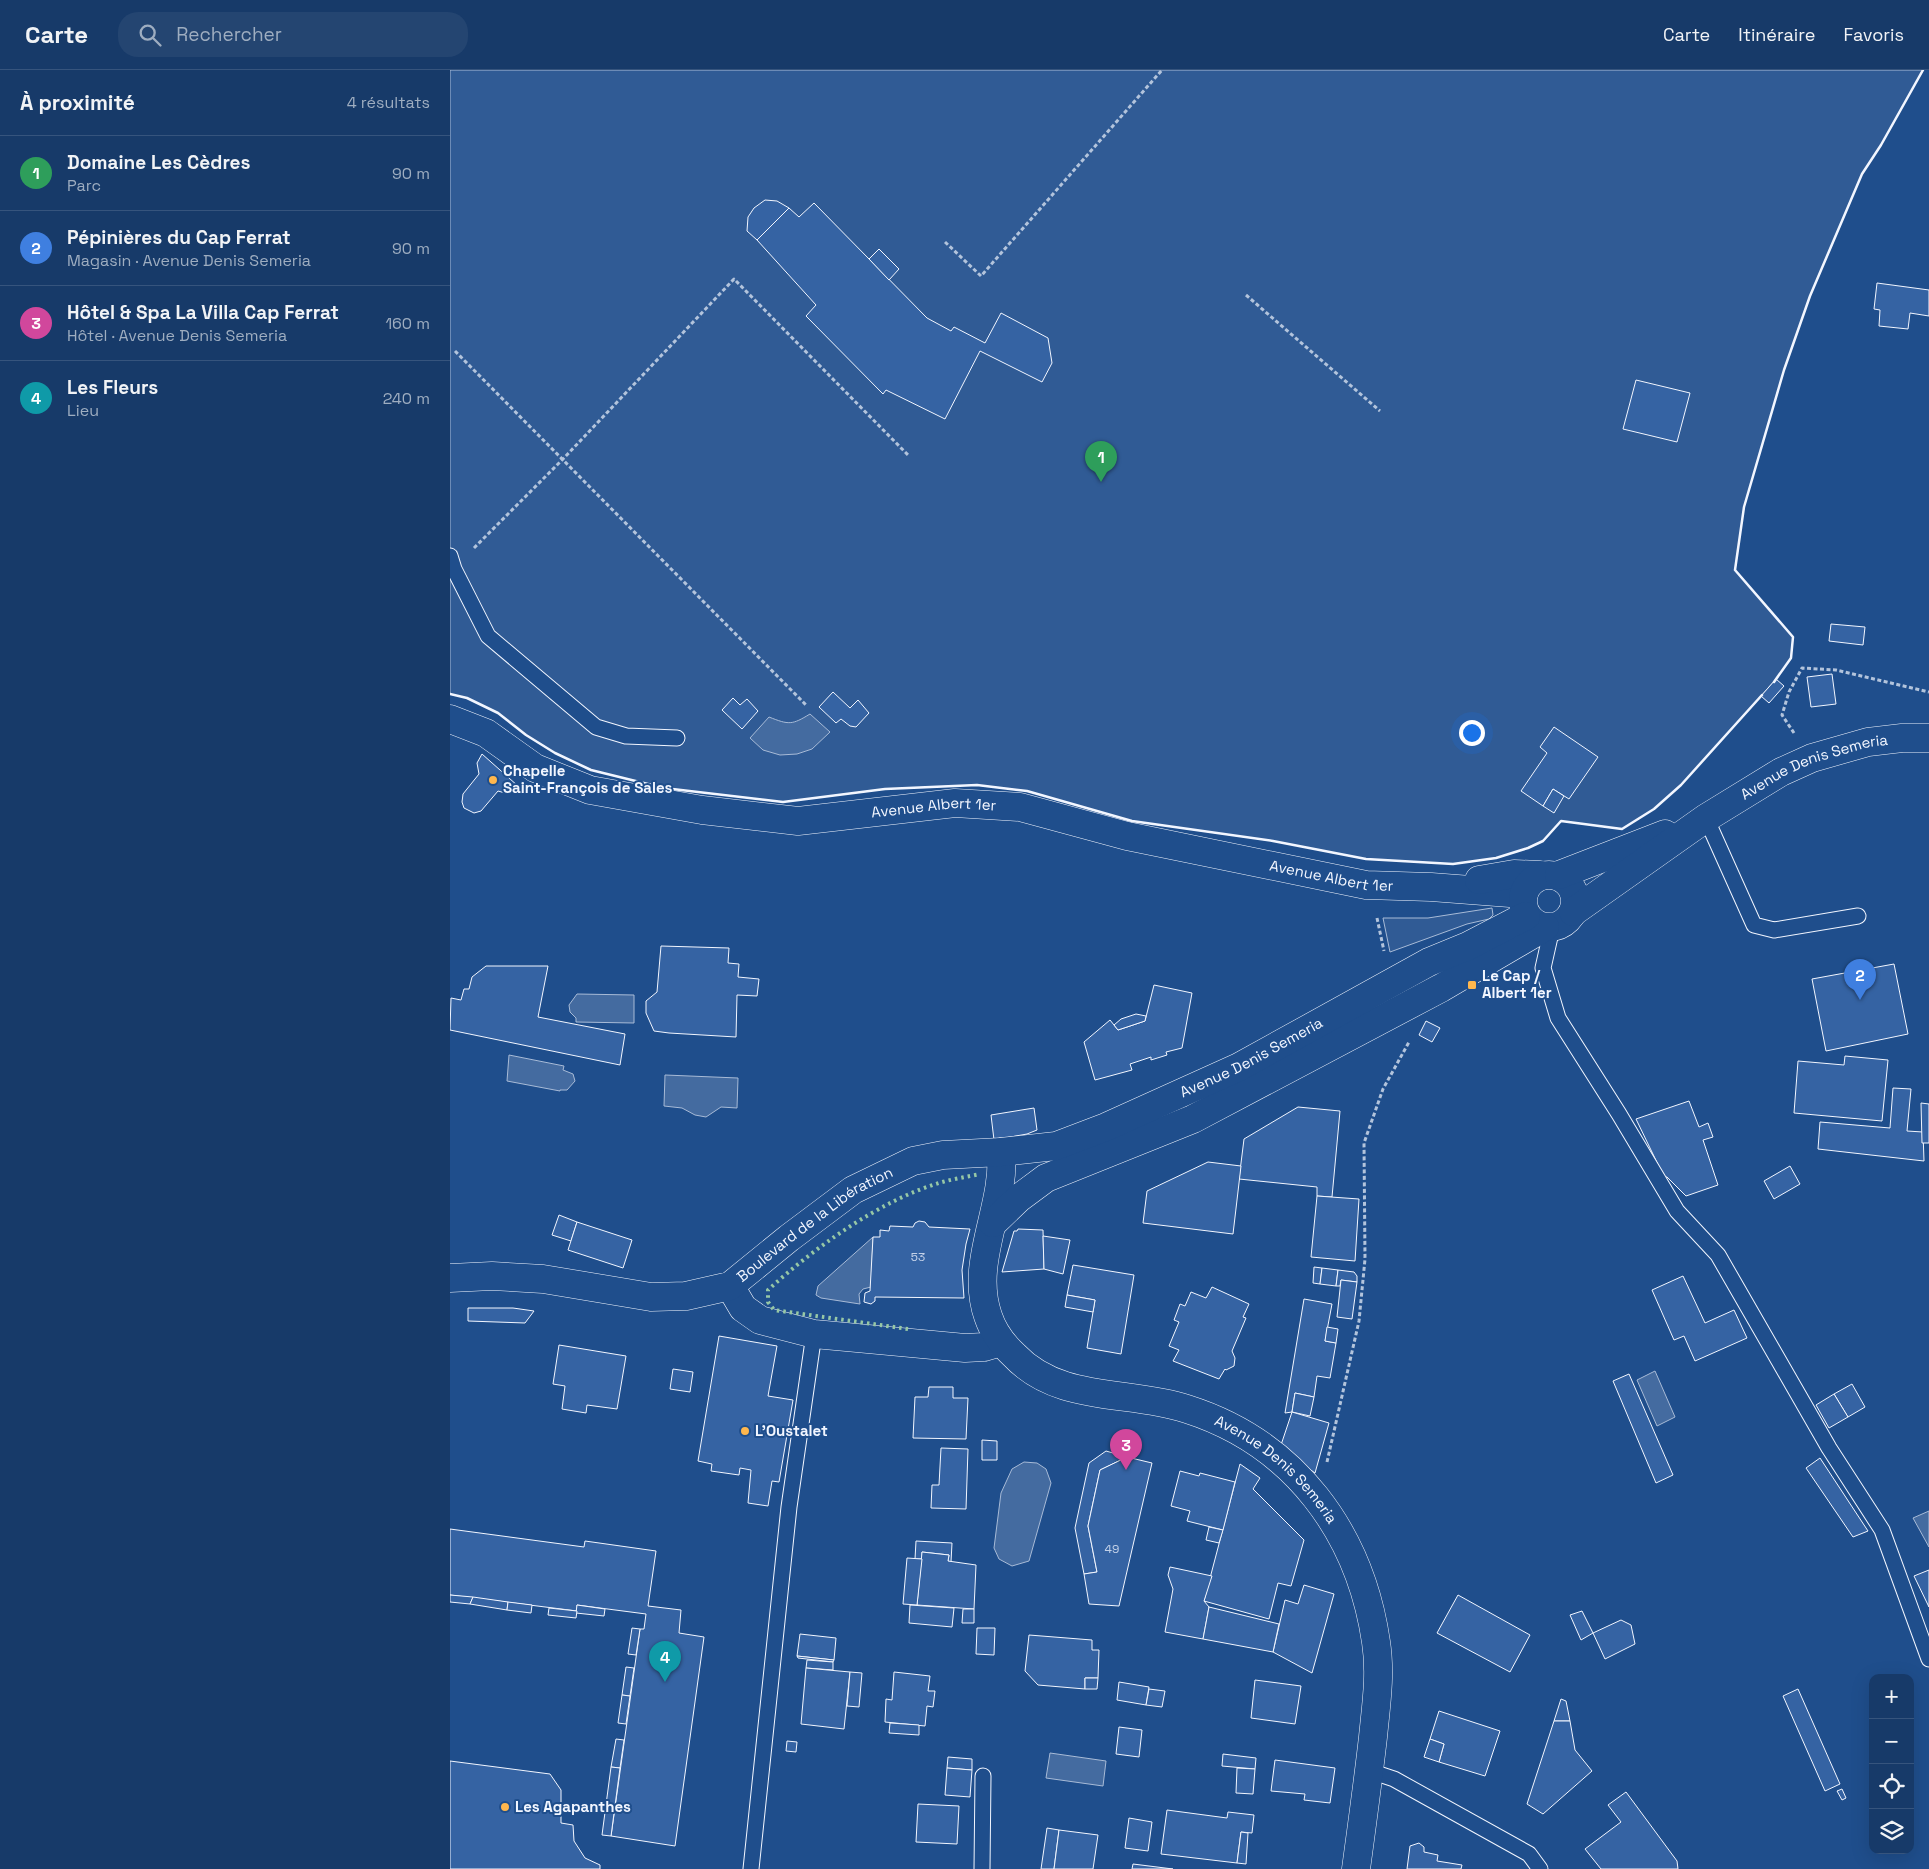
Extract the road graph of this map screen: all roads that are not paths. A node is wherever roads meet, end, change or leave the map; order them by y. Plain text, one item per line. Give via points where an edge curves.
1 (452, 562) edge
2 (450, 719) edge
3 (677, 738) dead end
4 (1929, 738) edge
5 (1706, 818) junction
6 (1546, 904) junction
7 (1858, 916) dead end
8 (1181, 1093) junction
9 (1193, 1119) junction
10 (1001, 1152) junction
11 (993, 1223) junction
12 (450, 1278) edge
13 (730, 1286) junction
14 (814, 1334) junction
15 (1001, 1342) junction
16 (1929, 1659) edge
17 (1370, 1771) junction
18 (983, 1776) dead end
19 (751, 1869) edge
20 (982, 1869) edge
21 (1356, 1869) edge
22 (1540, 1869) edge

1 - 3 lane via 488,636 596,727 626,736
2 - 6 main road, Avenue Albert 1er via 486,732 535,768 590,790 702,810 798,821 955,803 1020,807 1127,836 1366,885 1431,887 1514,874
4 - 5 main road, Avenue Denis Semeria via 1868,742 1812,758 1781,772
5 - 6 main road, Avenue Denis Semeria
5 - 6 main road, Avenue Denis Semeria
5 - 7 lane via 1754,925 1774,930
6 - 8 main road, Avenue Denis Semeria via 1468,946 1429,962 1239,1067
6 - 9 main road, Avenue Denis Semeria via 1441,988
6 - 16 lane via 1543,968 1558,1018 1677,1212 1718,1255 1829,1448 1882,1530
8 - 9 main road
8 - 10 main road, Avenue Denis Semeria via 1056,1146
9 - 11 main road, Avenue Denis Semeria via 1046,1178
10 - 11 main road, Avenue Denis Semeria via 1003,1166
10 - 13 main road, Boulevard de la Libération via 943,1155 913,1161 853,1190
11 - 15 main road, Avenue Denis Semeria via 983,1265 983,1286 988,1316
12 - 13 main road, Boulevard de la Libération via 543,1279 651,1297 686,1296
13 - 14 main road via 743,1308 760,1320
14 - 15 main road via 965,1348
14 - 19 lane via 789,1507
15 - 17 main road, Avenue Denis Semeria via 1022,1365 1047,1380 1074,1389 1185,1408 1219,1420 1286,1464 1312,1492 1339,1529 1368,1601 1376,1644 1378,1694
17 - 21 main road, Avenue Denis Semeria
17 - 22 lane via 1394,1779 1529,1854
18 - 20 lane

